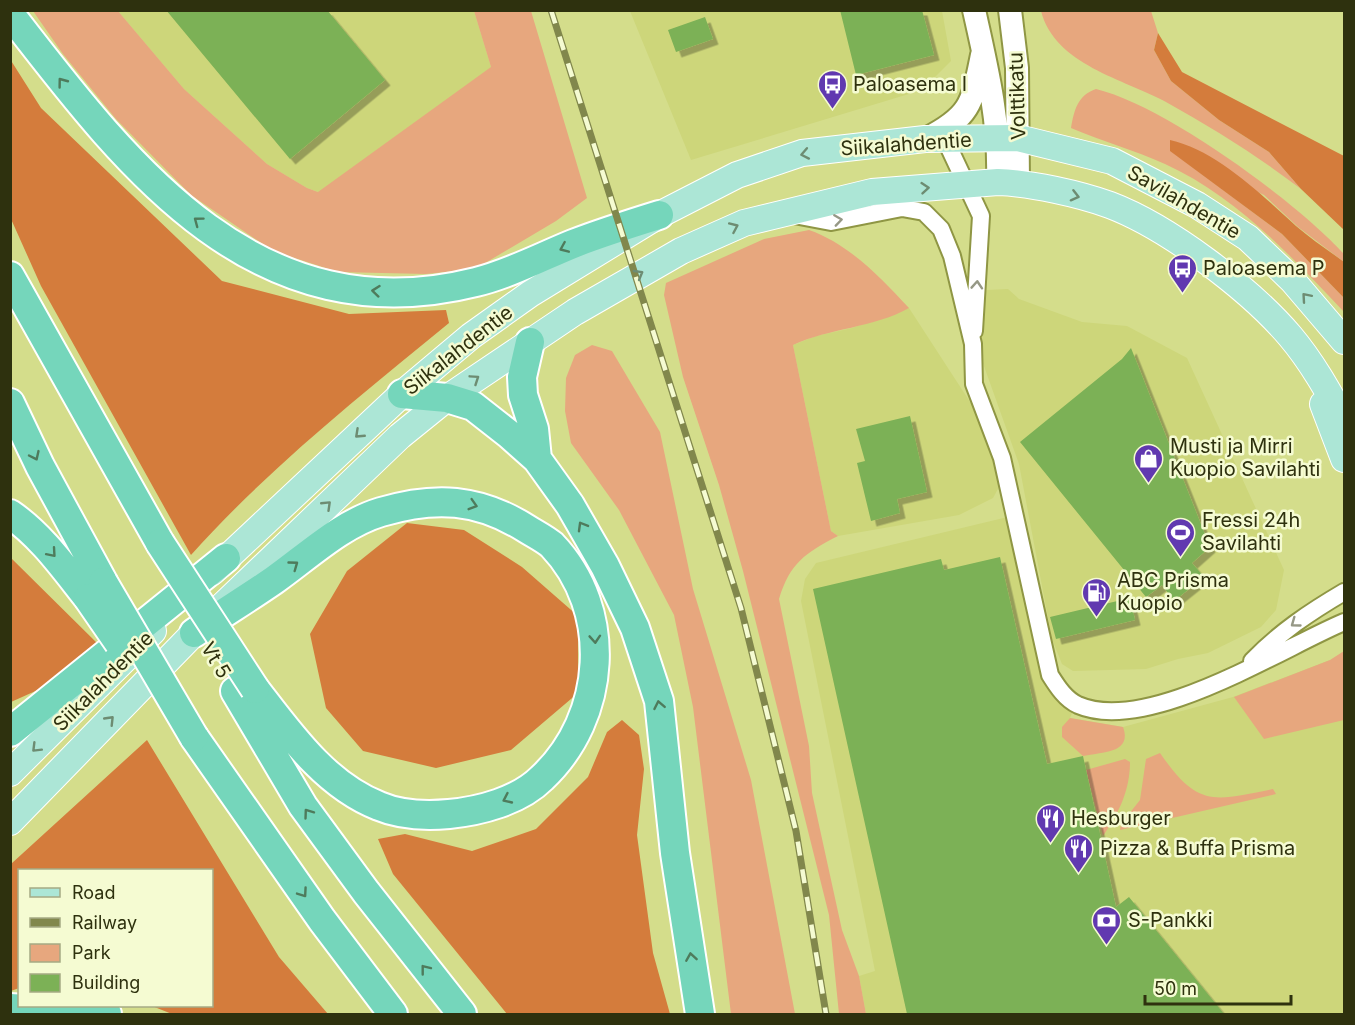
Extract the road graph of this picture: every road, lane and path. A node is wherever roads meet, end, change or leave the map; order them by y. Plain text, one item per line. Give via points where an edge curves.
1 (974, 10) edge
2 (1010, 10) edge
3 (10, 14) edge
4 (983, 51) junction
5 (935, 139) junction
6 (1009, 139) junction
7 (1008, 182) junction
8 (966, 184) junction
9 (781, 212) junction
10 (659, 215) junction
11 (10, 278) edge
12 (1344, 341) edge
13 (530, 342) junction
14 (973, 344) junction
15 (1322, 379) junction
16 (402, 394) junction
17 (447, 398) junction
18 (10, 403) edge
19 (1344, 420) edge
20 (537, 459) junction
21 (1344, 459) edge
22 (10, 514) edge
23 (226, 558) junction
24 (96, 590) junction
25 (1344, 592) edge
26 (1344, 622) edge
27 (194, 633) junction
28 (1243, 670) junction
29 (245, 690) junction
30 (10, 732) edge
31 (10, 773) edge
32 (10, 822) edge
33 (10, 1008) edge
34 (106, 1014) edge
35 (393, 1014) edge
36 (462, 1014) edge
37 (700, 1014) edge

1 - 4 main road, Volttikatu
2 - 6 main road, Volttikatu via 1017,68
10 -> 3 highway via 476,282 387,292 301,278 258,261 223,240 160,189 74,97
4 - 5 main road, Volttikatu via 967,110
4 - 6 main road, Volttikatu
5 - 6 main road, Siikalahdentie
5 - 8 street
5 -> 10 main road, Siikalahdentie via 802,153 737,175
6 - 7 main road, Volttikatu
12 -> 6 main road, Savilahdentie via 1292,280 1248,238 1197,205 1112,161
7 - 8 main road, Siikalahdentie
7 -> 15 main road, Savilahdentie via 1110,205 1170,236 1244,291 1289,335
9 -> 8 main road, Siikalahdentie via 872,192
14 -> 8 street via 981,216
13 -> 9 main road, Siikalahdentie via 681,251 744,223
9 -> 14 street via 831,222 902,208 924,212 941,229 952,256
10 - 16 main road, Siikalahdentie via 530,294 471,336
11 - 29 highway, Vt 5 via 155,547
17 -> 13 main road, Siikalahdentie
13 - 20 highway via 522,377 523,395 534,429
14 - 28 street via 974,384 1002,458 1050,675 1061,691 1076,704 1095,710 1125,710 1182,697
15 - 19 main road, Savilahdentie
15 - 21 main road via 1323,404
16 - 17 highway
16 -> 23 main road, Siikalahdentie
17 - 20 highway via 473,406
27 -> 17 main road, Siikalahdentie via 400,436
18 -> 24 highway
37 -> 20 highway via 675,853 659,701 635,628 605,566 570,505
22 -> 24 highway
23 - 30 highway
23 -> 31 main road, Siikalahdentie
24 -> 35 highway, bridge via 191,739
25 -> 28 street via 1276,636
26 - 28 street
27 -> 29 highway via 334,536 378,513 411,505 460,501 501,514 550,543 573,572 595,631 596,667 587,706 568,746 542,779 505,801 465,812 424,816 379,807 308,756
32 -> 27 main road, Siikalahdentie
36 -> 29 highway, Vt 5 via 303,806
33 - 34 highway

